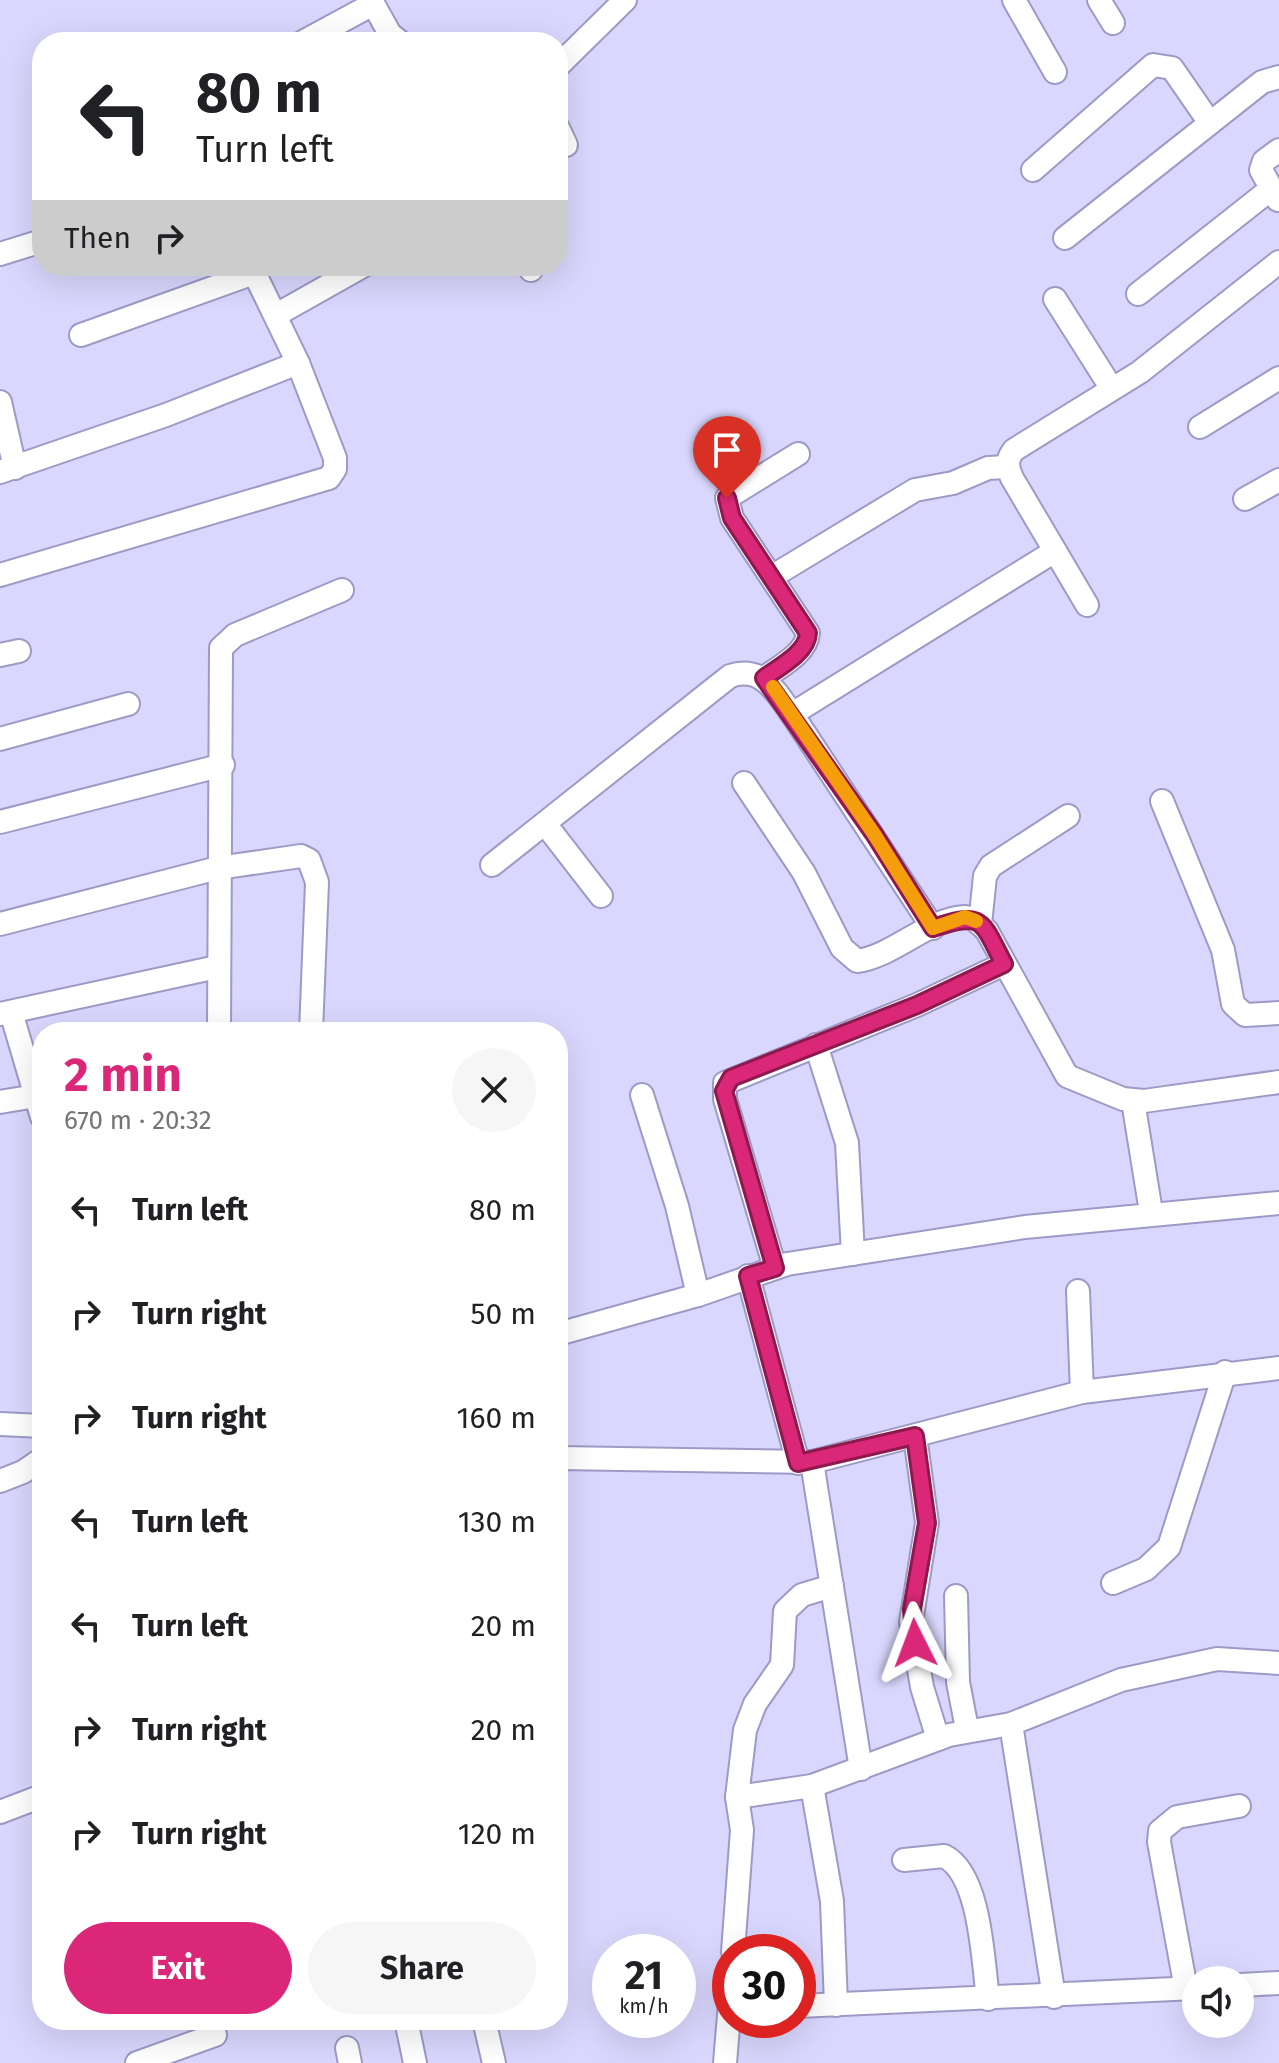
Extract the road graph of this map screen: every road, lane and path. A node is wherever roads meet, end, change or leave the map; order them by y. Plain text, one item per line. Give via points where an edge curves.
1 (625, 0) edge
2 (1014, 0) edge
3 (1099, 0) edge
4 (372, 2) edge
5 (1113, 23) dead end
6 (320, 32) edge
7 (389, 32) edge
8 (568, 56) edge
9 (1055, 72) dead end
10 (1279, 77) edge
11 (1210, 123) junction
12 (1279, 150) edge
13 (1033, 170) dead end
14 (1275, 195) edge
15 (1065, 238) dead end
16 (32, 244) edge
17 (0, 253) edge
18 (1279, 262) edge
19 (236, 276) edge
20 (255, 276) edge
21 (345, 276) edge
22 (1138, 294) dead end
23 (1055, 299) dead end
24 (276, 315) junction
25 (81, 335) dead end
26 (298, 363) junction
27 (1279, 378) edge
28 (1112, 389) junction
29 (0, 402) edge
30 (1200, 427) dead end
31 (798, 454) dead end
32 (1007, 467) junction
33 (7, 470) edge
34 (1279, 480) edge
35 (1245, 499) dead end
36 (1055, 551) junction
37 (0, 575) edge
38 (773, 576) junction
39 (342, 590) dead end
40 (1087, 605) dead end
41 (764, 678) junction
42 (128, 704) dead end
43 (792, 714) junction
44 (0, 739) edge
45 (223, 765) junction
46 (744, 783) dead end
47 (1162, 801) dead end
48 (1068, 816) dead end
49 (0, 822) edge
50 (546, 825) junction
51 (492, 865) dead end
52 (218, 868) junction
53 (601, 896) dead end
54 (0, 924) edge
55 (980, 924) junction
56 (933, 928) junction
57 (1004, 964) junction
58 (217, 967) junction
59 (5, 1013) edge
60 (1279, 1013) edge
61 (219, 1022) edge
62 (311, 1022) edge
63 (816, 1045) junction
64 (1279, 1082) edge
65 (32, 1084) edge
66 (642, 1095) dead end
67 (1133, 1101) junction
68 (0, 1102) edge
69 (32, 1103) edge
70 (1279, 1203) edge
71 (1151, 1212) junction
72 (853, 1254) junction
73 (775, 1268) junction
74 (748, 1276) junction
75 (1078, 1291) dead end
76 (698, 1295) junction
77 (568, 1331) edge
78 (1279, 1368) edge
79 (1225, 1372) junction
80 (1082, 1392) junction
81 (0, 1424) edge
82 (32, 1426) edge
83 (915, 1436) junction
84 (568, 1458) edge
85 (805, 1463) junction
86 (32, 1466) edge
87 (0, 1481) edge
88 (1113, 1583) dead end
89 (832, 1586) junction
90 (956, 1596) dead end
91 (1279, 1663) edge
92 (1011, 1724) junction
93 (967, 1729) junction
94 (938, 1739) junction
95 (861, 1769) junction
96 (812, 1786) junction
97 (737, 1797) junction
98 (32, 1800) edge
99 (1239, 1806) dead end
100 (0, 1812) edge
101 (904, 1860) dead end
102 (734, 1934) edge
103 (1186, 1966) edge
104 (1279, 1983) edge
105 (1254, 1984) edge
106 (1182, 1989) edge
107 (1054, 1997) junction
108 (988, 1999) junction
109 (836, 2005) junction
110 (816, 2006) edge
111 (408, 2030) edge
112 (486, 2030) edge
113 (215, 2035) dead end
114 (727, 2038) edge
115 (137, 2063) edge
116 (415, 2063) edge
117 (494, 2063) edge
118 (725, 2063) edge

1 - 8 street
2 - 9 street
3 - 5 street
4 - 6 street
4 - 7 street
10 - 11 street via 1262,82
11 - 13 street via 1172,68 1153,65
11 - 15 street
12 - 14 street via 1261,170
14 - 22 street
16 - 17 street
18 - 28 street
19 - 25 street
20 - 24 street
21 - 24 street
23 - 28 street
24 - 26 street
26 - 33 street
26 - 37 street via 335,458 329,478
27 - 30 street
28 - 32 street via 1014,450
29 - 33 street
31 - 38 street via 727,498 732,518
32 - 36 street
32 - 38 street via 915,490
34 - 35 street
36 - 40 street
36 - 43 street
38 - 41 street via 804,623 808,642
39 - 45 street via 235,635 221,648
41 - 43 street
41 - 50 street via 730,676
42 - 44 street
43 - 56 street
45 - 49 street
45 - 52 street
46 - 56 street via 804,873 849,957 866,960
47 - 60 street via 1223,950 1233,1004 1245,1015
48 - 55 street via 991,866 985,876
50 - 51 street
50 - 53 street
52 - 54 street
52 - 58 street
52 - 62 street via 301,856 309,860 315,870
55 - 56 street via 965,917
55 - 57 street
57 - 63 street
57 - 67 street via 1067,1076
58 - 59 street
58 - 61 street
59 - 65 street
63 - 72 street via 847,1143
63 - 73 street via 731,1078 724,1091
64 - 67 street
66 - 76 street
67 - 71 street
68 - 69 street
70 - 71 street
71 - 72 street
72 - 73 street
73 - 74 street
74 - 76 street
74 - 85 street
75 - 80 street
76 - 77 street
78 - 79 street
79 - 80 street
79 - 88 street via 1169,1547 1146,1569
80 - 83 street
81 - 82 street
83 - 85 street
83 - 94 street via 927,1523 911,1622
84 - 85 street
85 - 89 street
86 - 87 street
89 - 95 street
89 - 97 street via 802,1595 785,1611 782,1665 748,1718
90 - 93 street via 958,1682
91 - 92 street via 1217,1659 1121,1680
92 - 93 street
92 - 107 street
93 - 94 street
94 - 95 street
95 - 96 street
96 - 97 street
96 - 109 street via 832,1901
97 - 102 street via 742,1830
98 - 100 street
99 - 103 street via 1177,1817 1160,1831
101 - 108 street via 944,1856 958,1867 977,1912
104 - 105 street
106 - 107 street
107 - 108 street
108 - 109 street
109 - 110 street
111 - 116 street
112 - 117 street
113 - 115 street
114 - 118 street

